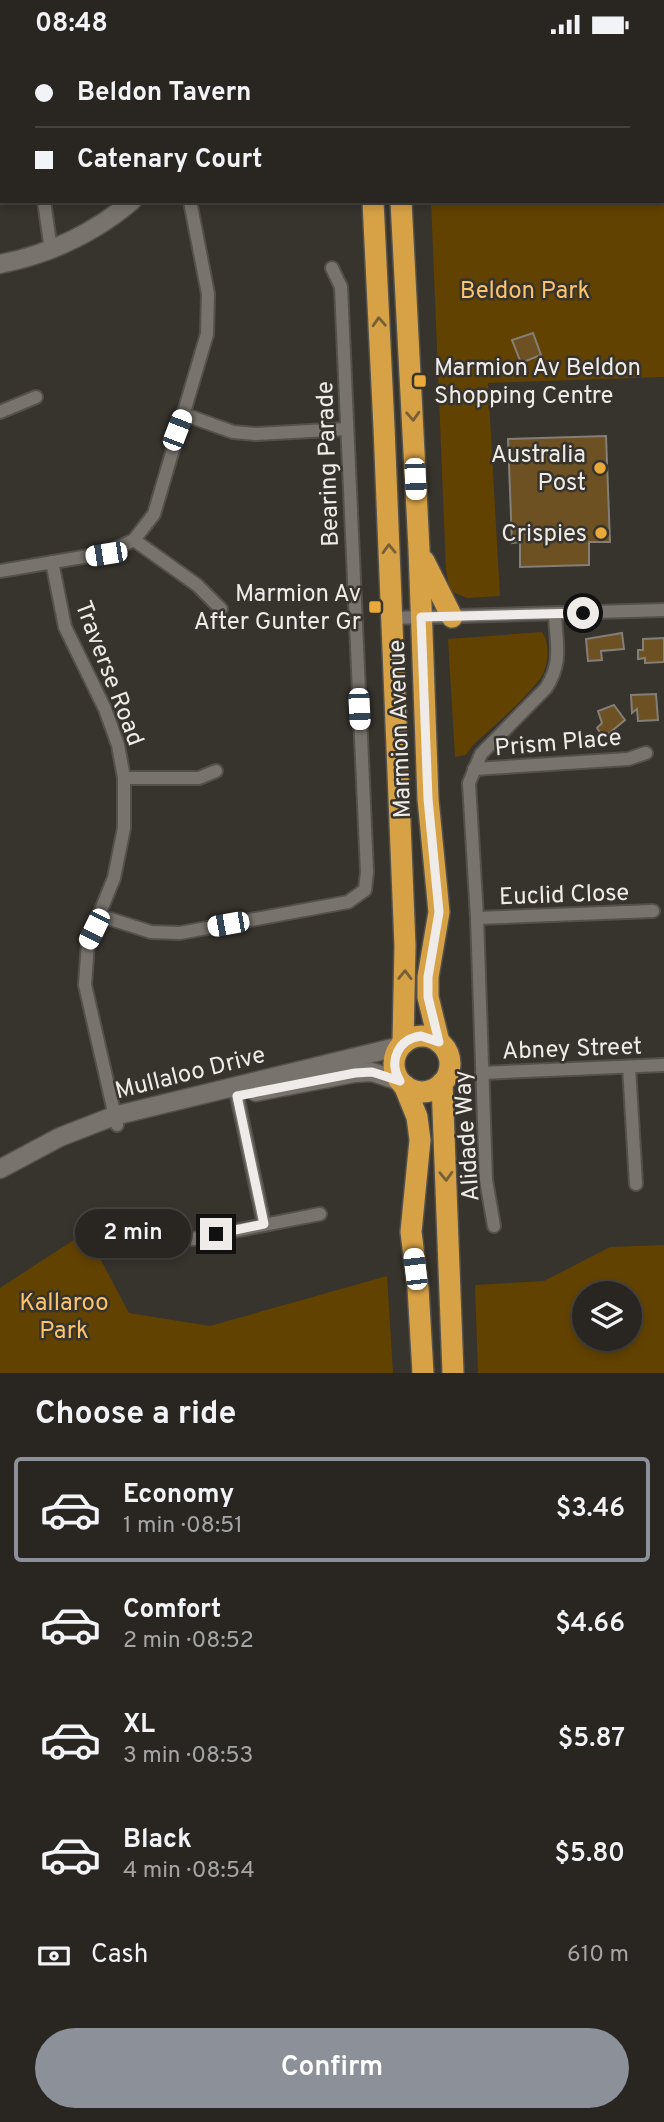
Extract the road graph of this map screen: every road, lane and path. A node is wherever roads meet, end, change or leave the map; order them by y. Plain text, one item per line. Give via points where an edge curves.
1 (44, 203) edge
2 (114, 203) edge
3 (129, 203) edge
4 (190, 203) edge
5 (366, 203) edge
6 (373, 203) edge
7 (401, 203) edge
8 (375, 226) junction
9 (51, 245) junction
10 (0, 254) edge
11 (0, 264) edge
12 (332, 268) dead end
13 (36, 397) dead end
14 (0, 412) edge
15 (183, 414) junction
16 (346, 429) junction
17 (134, 540) junction
18 (419, 549) junction
19 (52, 562) junction
20 (0, 571) edge
21 (221, 610) dead end
22 (664, 610) edge
23 (555, 614) junction
24 (421, 617) junction
25 (452, 617) junction
26 (391, 618) junction
27 (646, 753) dead end
28 (474, 769) junction
29 (216, 771) dead end
30 (124, 778) junction
31 (653, 911) dead end
32 (101, 916) junction
33 (477, 918) junction
34 (439, 1042) junction
35 (402, 1045) junction
36 (664, 1065) edge
37 (629, 1067) junction
38 (482, 1073) junction
39 (402, 1083) junction
40 (442, 1083) junction
41 (236, 1091) junction
42 (115, 1121) junction
43 (2, 1172) edge
44 (636, 1184) dead end
45 (320, 1214) dead end
46 (264, 1224) junction
47 (494, 1226) dead end
48 (193, 1239) dead end
49 (450, 1341) junction
50 (422, 1373) edge
51 (453, 1373) edge
52 (464, 1373) edge

1 - 9 street
2 - 9 main road
3 - 9 main road via 94,230
4 - 15 street via 208,294 207,334
5 - 8 highway via 368,218
6 - 8 highway, Marmion Avenue
7 -> 18 highway, Marmion Avenue
26 -> 8 highway, Marmion Avenue
9 - 10 main road
9 - 11 main road
12 - 16 street, Bearing Parade via 341,287
13 - 14 street
15 - 16 street via 233,432
15 - 17 street via 154,514
16 - 32 street, Bearing Parade via 365,890 348,902 180,933 151,932
17 - 19 street via 106,554
17 - 21 street via 197,585
18 - 24 highway, Marmion Avenue
18 - 25 highway
19 - 20 street
19 - 30 street, Traverse Road via 65,627 106,709
22 - 23 street
23 - 25 street
23 - 28 street, Alidade Way via 558,665 553,677 481,754
24 - 25 street
24 - 26 street
24 - 34 highway, Marmion Avenue via 429,811 439,912 428,997
35 -> 26 highway, Marmion Avenue via 405,946
27 - 28 street, Prism Place via 628,759
28 - 33 street, Alidade Way via 469,783
29 - 30 street via 199,778
30 - 32 street, Traverse Road via 124,828
31 - 33 street, Euclid Close
32 - 42 street, Traverse Road via 88,942 85,985
33 - 38 street, Alidade Way
34 - 35 highway via 421,1036
34 - 40 highway via 450,1062
35 - 39 highway via 394,1059
35 - 41 main road, Mullaloo Drive
36 - 37 street, Abney Street
37 - 38 street, Abney Street
37 - 44 street
38 - 47 street, Alidade Way via 486,1180
39 - 40 highway via 424,1092
39 - 41 main road, Mullaloo Drive via 372,1072
39 - 50 highway via 417,1117 420,1140 411,1232
40 -> 49 highway
41 - 42 main road, Mullaloo Drive
41 - 46 street
42 - 43 main road, Mullaloo Drive
45 - 46 street
46 - 48 street
49 - 51 highway
49 - 52 highway via 463,1351

